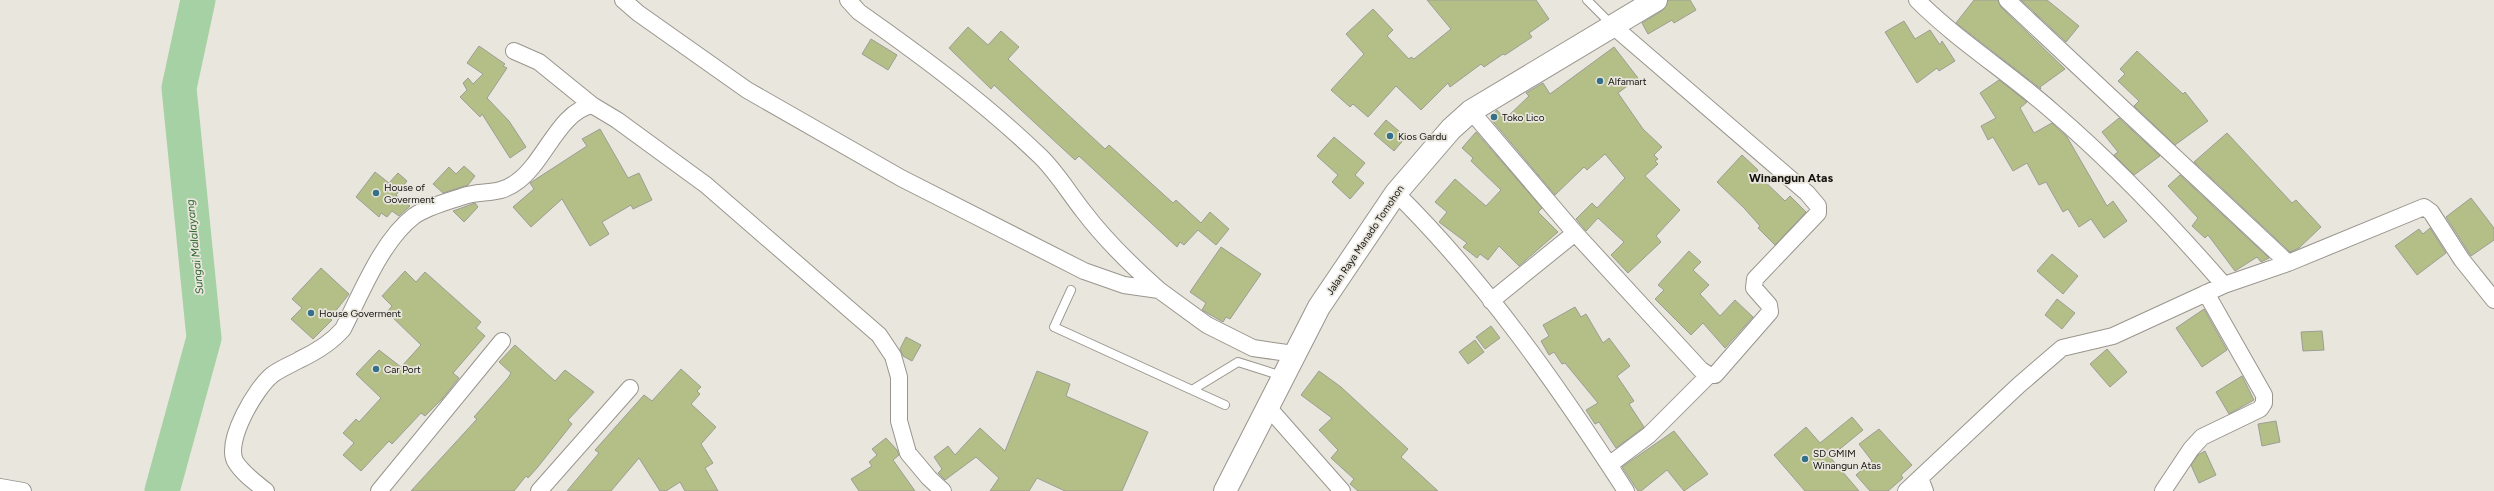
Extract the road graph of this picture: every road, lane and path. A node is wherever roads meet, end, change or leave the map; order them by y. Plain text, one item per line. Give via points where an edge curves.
1 (623, 0) edge
2 (848, 0) edge
3 (1587, 0) edge
4 (1656, 0) edge
5 (1917, 0) edge
6 (2007, 0) edge
7 (1613, 26) junction
8 (514, 51) dead end
9 (592, 105) junction
10 (1471, 111) junction
11 (1396, 192) junction
12 (1576, 233) junction
13 (2288, 263) junction
14 (2224, 285) junction
15 (1071, 290) dead end
16 (1159, 290) junction
17 (2206, 293) junction
18 (2494, 300) edge
19 (1491, 301) junction
20 (502, 341) dead end
21 (1294, 354) junction
22 (1709, 375) junction
23 (1282, 376) junction
24 (630, 388) dead end
25 (1192, 390) junction
26 (1226, 406) dead end
27 (1267, 406) junction
28 (1609, 465) junction
29 (1923, 485) edge
30 (0, 487) edge
31 (23, 491) edge
32 (266, 491) edge
33 (379, 491) edge
34 (539, 491) edge
35 (943, 491) edge
36 (1225, 491) edge
37 (1342, 491) edge
38 (1626, 491) edge
39 (1906, 491) edge
40 (2163, 491) edge

1 - 16 street via 747,90 901,178 1084,271 1124,285
2 - 16 street via 859,12 949,76 1036,153 1063,181 1083,211 1129,264
3 - 7 lane
4 - 7 highway, Jalan Raya Manado Tomohon
5 - 14 street via 1944,26 2011,77 2072,129 2143,198
6 - 13 street
7 - 10 highway, Jalan Raya Manado Tomohon
7 - 22 street via 1807,193 1819,210 1754,283 1754,288 1770,308 1768,314 1718,373
8 - 9 street via 539,62
9 - 32 street via 571,114 544,153 520,180 508,189 468,194 412,218 388,245 335,338 278,371 266,382 236,430 233,442 235,460 246,474
9 - 35 street via 617,120 706,185 879,335 893,356 899,377 899,421 908,453
10 - 11 highway, Jalan Raya Manado Tomohon via 1451,129
10 - 12 street
11 - 19 street via 1449,247
11 - 21 highway, Jalan Raya Manado Tomohon via 1319,308
12 - 19 street
12 - 22 street via 1701,370
13 - 14 street
13 - 18 street via 2419,208 2427,208 2462,260
14 - 17 street
15 - 25 lane via 1054,327
16 - 21 street via 1207,326 1253,348
17 - 29 street via 2113,336 2062,348
17 - 40 street via 2264,395 2264,403 2260,409 2202,437
19 - 28 street
20 - 33 street
21 - 23 highway, Jalan Raya Manado Tomohon
22 - 28 street via 1649,435
23 - 25 lane via 1238,362
23 - 27 highway, Jalan Raya Manado Tomohon
24 - 34 street
25 - 26 lane
27 - 36 highway, Jalan Raya Manado Tomohon
27 - 37 street
28 - 38 street
29 - 39 street
30 - 31 street

